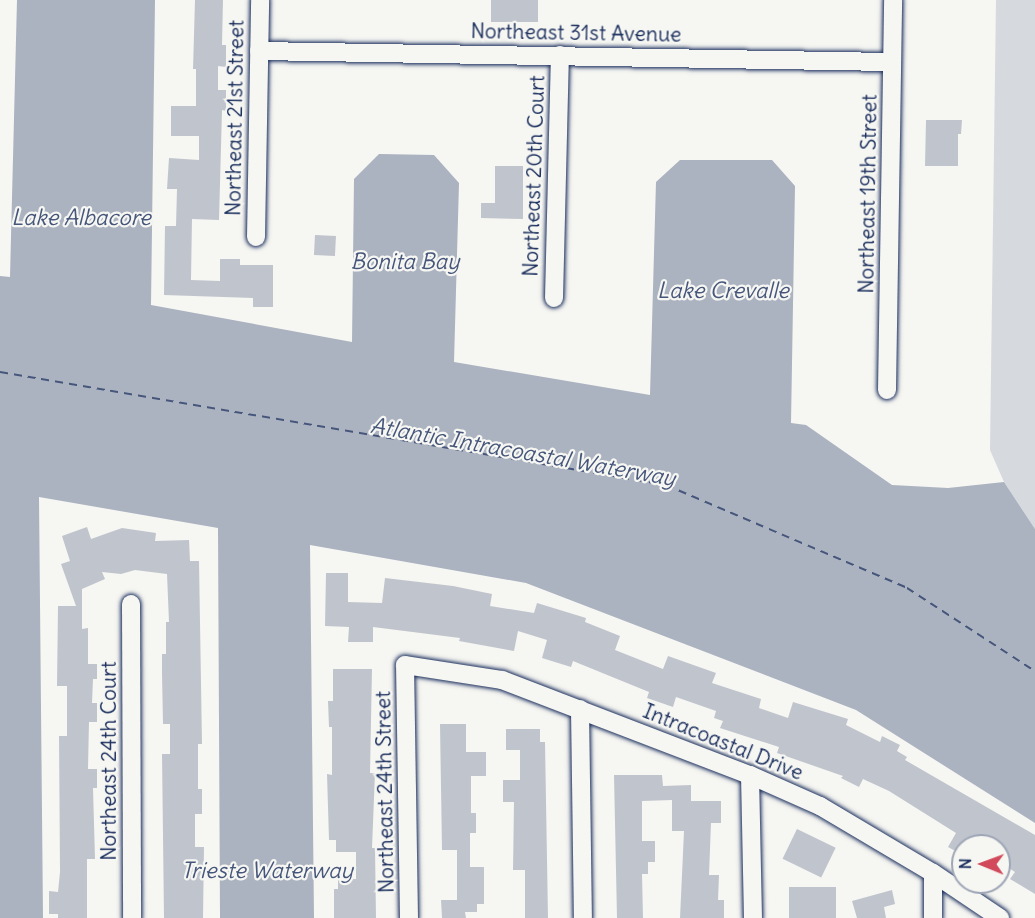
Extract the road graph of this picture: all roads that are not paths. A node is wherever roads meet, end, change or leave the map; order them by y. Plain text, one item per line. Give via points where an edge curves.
1 (260, 0) edge
2 (893, 0) edge
3 (259, 51) junction
4 (560, 55) junction
5 (892, 62) junction
6 (256, 237) dead end
7 (554, 298) dead end
8 (887, 390) dead end
9 (131, 604) dead end
10 (405, 665) joint
11 (580, 709) junction
12 (750, 775) junction
13 (933, 873) junction
14 (132, 918) edge
15 (409, 918) edge
16 (583, 918) edge
17 (753, 918) edge
18 (933, 918) edge
19 (1000, 918) edge

1 - 3 street, Northeast 21st Street
2 - 5 street, Northeast 19th Street
3 - 4 street, Northeast 31st Avenue
3 - 6 street, Northeast 21st Street
4 - 5 street, Northeast 31st Avenue
4 - 7 street, Northeast 20th Court
5 - 8 street, Northeast 19th Street
9 - 14 street, Northeast 24th Court
10 - 11 street, Intracoastal Drive via 502,680
10 - 15 street, Northeast 24th Street
11 - 12 street, Intracoastal Drive
11 - 16 street
12 - 13 street, Intracoastal Drive via 820,806
12 - 17 street
13 - 18 street
13 - 19 street, Intracoastal Drive

